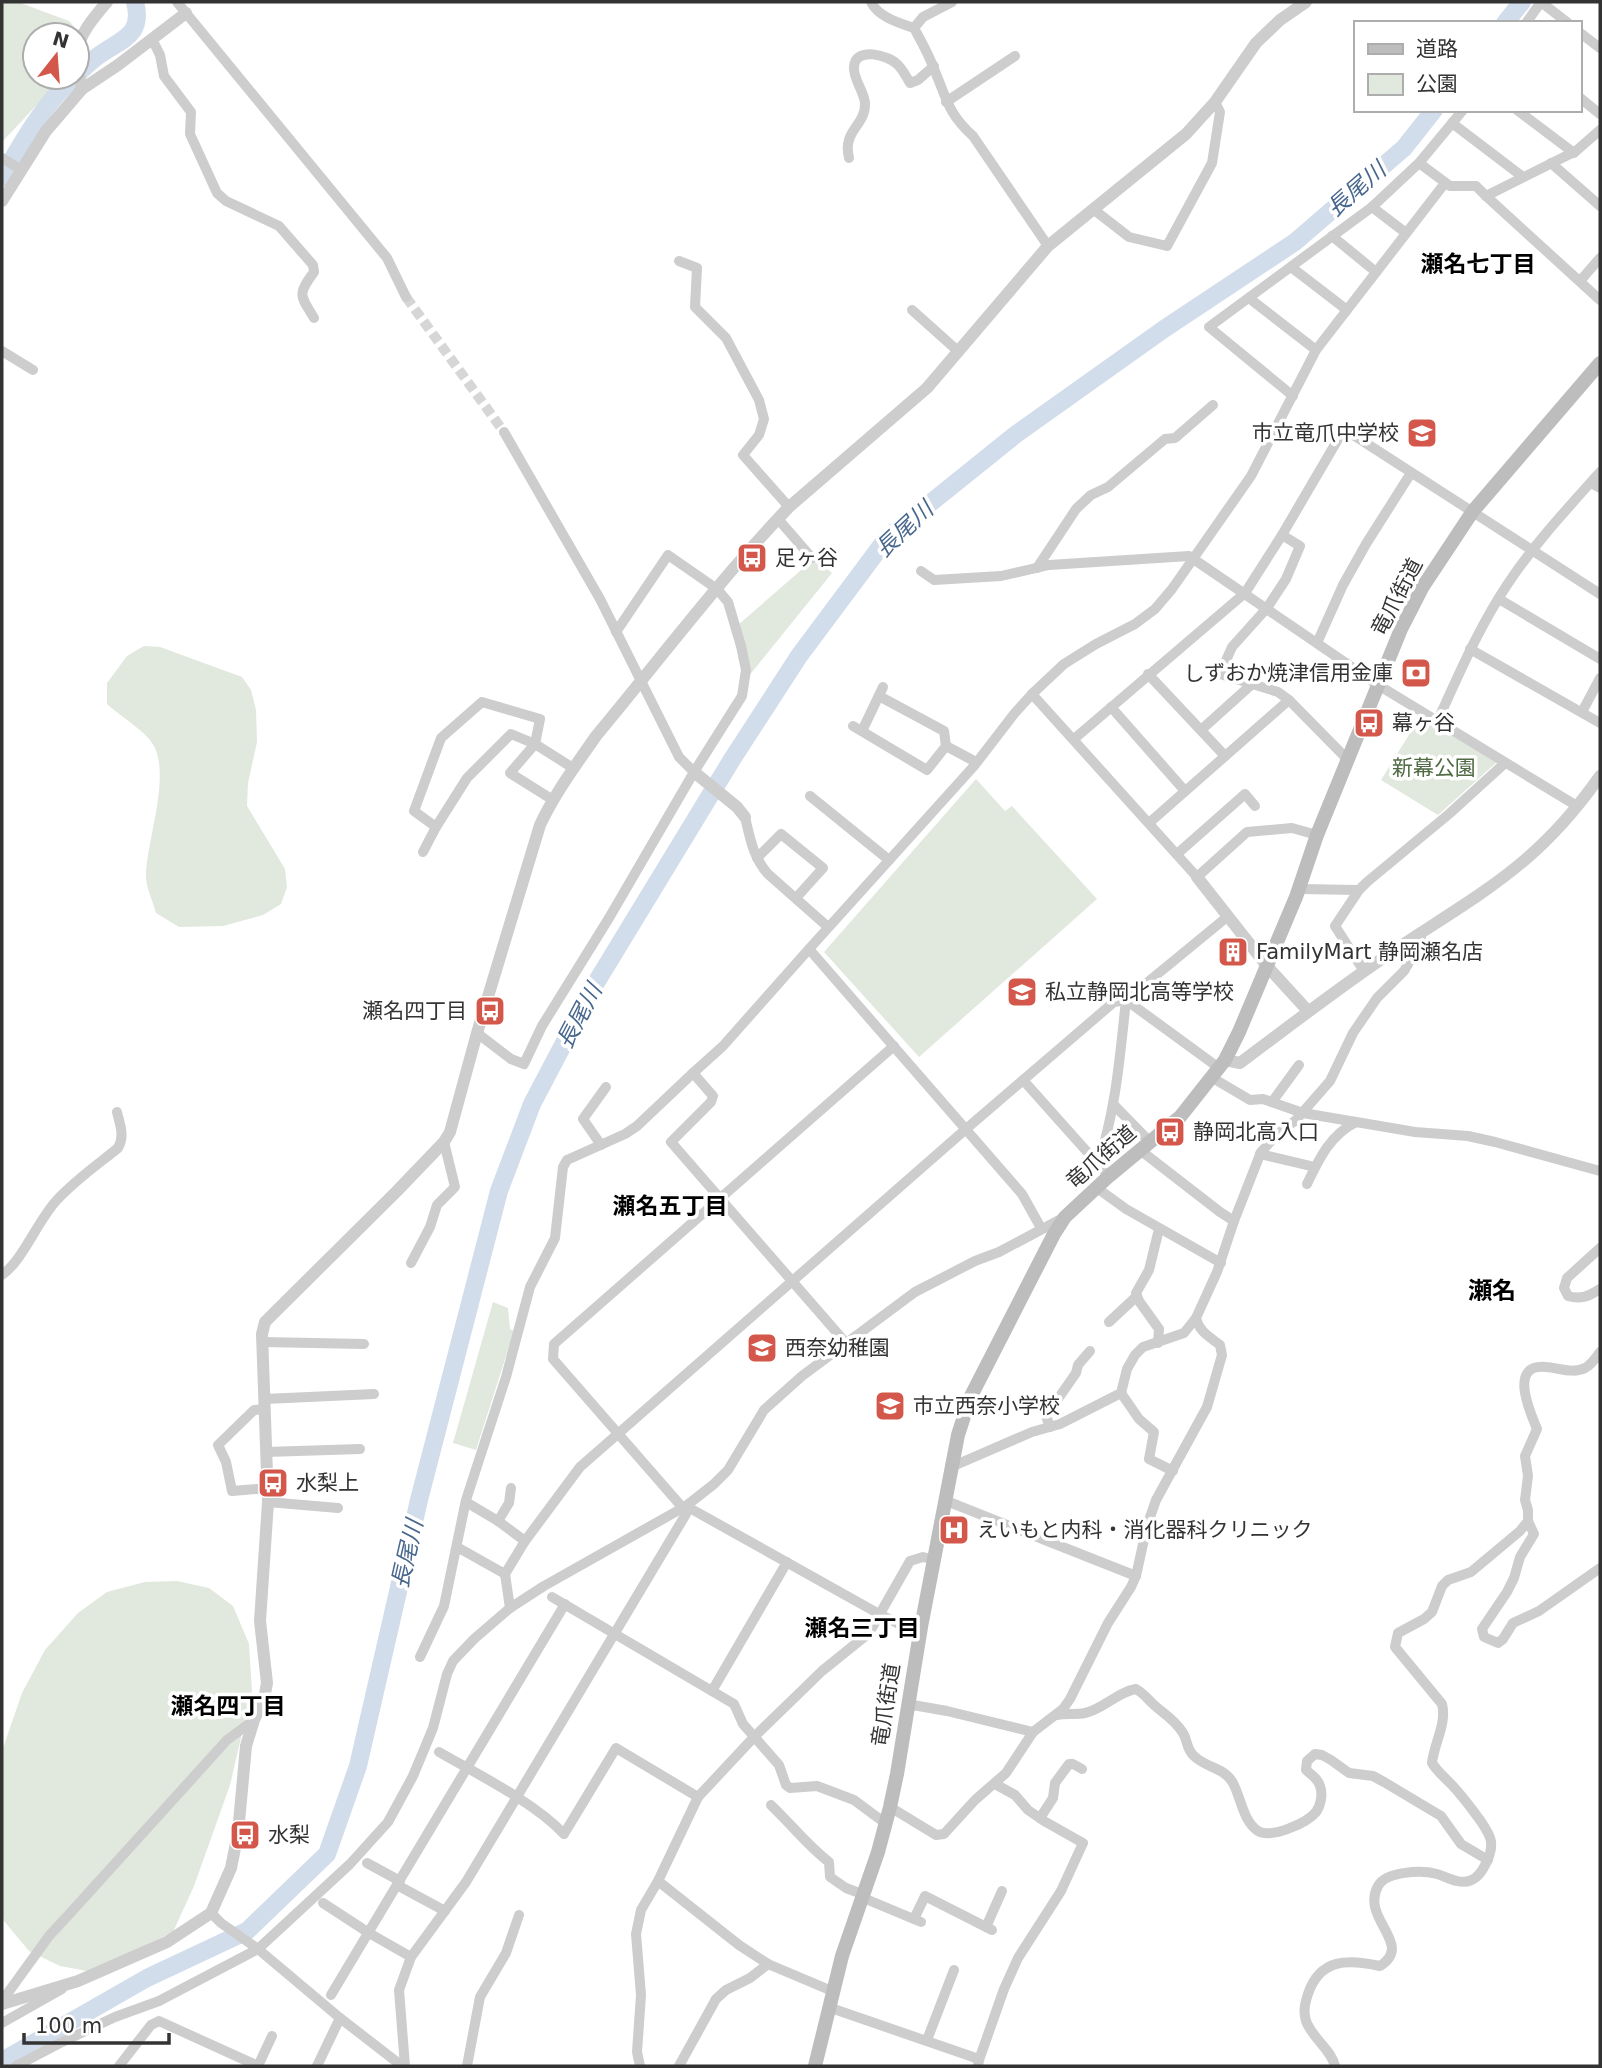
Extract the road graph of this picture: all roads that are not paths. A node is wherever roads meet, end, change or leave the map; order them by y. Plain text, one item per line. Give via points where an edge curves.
1 (107, 2) edge
2 (177, 2) edge
3 (871, 2) edge
4 (952, 2) edge
5 (1306, 2) edge
6 (1541, 2) edge
7 (186, 13) junction
8 (1527, 21) edge
9 (1565, 21) edge
10 (91, 24) edge
11 (914, 28) junction
12 (1581, 34) edge
13 (152, 39) junction
14 (1600, 48) edge
15 (1015, 56) dead end
16 (934, 66) junction
17 (91, 83) edge
18 (80, 91) edge
19 (1581, 99) edge
20 (946, 102) junction
21 (1216, 102) junction
22 (1461, 112) edge
23 (1520, 112) edge
24 (1600, 114) edge
25 (1452, 123) junction
26 (1600, 130) edge
27 (1574, 153) junction
28 (3, 158) edge
29 (849, 158) dead end
30 (1419, 163) junction
31 (1551, 163) junction
32 (20, 169) junction
33 (1523, 177) junction
34 (1445, 183) junction
35 (1486, 196) junction
36 (2, 201) edge
37 (1600, 206) edge
38 (1372, 207) junction
39 (1093, 209) junction
40 (1406, 233) junction
41 (1332, 236) junction
42 (1048, 246) junction
43 (1600, 258) edge
44 (679, 261) dead end
45 (1291, 267) junction
46 (1376, 272) junction
47 (1580, 281) junction
48 (406, 297) tunnel mouth
49 (1249, 298) junction
50 (1600, 300) edge
51 (912, 310) dead end
52 (1346, 310) junction
53 (314, 318) dead end
54 (1316, 350) junction
55 (2, 351) edge
56 (959, 352) junction
57 (1600, 363) edge
58 (33, 370) dead end
59 (1293, 396) junction
60 (1213, 405) dead end
61 (504, 432) tunnel mouth
62 (1600, 472) edge
63 (1411, 473) junction
64 (1595, 486) edge
65 (789, 507) junction
66 (1473, 511) junction
67 (778, 519) junction
68 (1282, 535) junction
69 (1532, 550) junction
70 (812, 558) dead end
71 (1194, 558) junction
72 (1037, 568) junction
73 (921, 571) dead end
74 (718, 589) junction
75 (1245, 593) junction
76 (1600, 594) edge
77 (1499, 598) junction
78 (1267, 608) junction
79 (616, 632) junction
80 (1317, 643) junction
81 (1470, 649) junction
82 (1600, 659) edge
83 (1148, 674) junction
84 (1600, 678) edge
85 (640, 682) junction
86 (1251, 685) junction
87 (1378, 685) junction
88 (1032, 694) junction
89 (1289, 700) junction
90 (1111, 707) junction
91 (1582, 712) junction
92 (1438, 720) junction
93 (1600, 723) edge
94 (1201, 730) junction
95 (1074, 739) junction
96 (535, 744) junction
97 (946, 746) junction
98 (1225, 756) junction
99 (1348, 760) junction
100 (976, 762) junction
101 (1505, 762) junction
102 (573, 768) junction
103 (694, 772) junction
104 (1600, 776) edge
105 (1185, 791) junction
106 (810, 796) dead end
107 (553, 800) junction
108 (1255, 806) dead end
109 (1577, 806) junction
110 (746, 817) joint
111 (1149, 823) junction
112 (436, 827) junction
113 (1317, 835) junction
114 (423, 852) dead end
115 (1177, 854) junction
116 (757, 858) junction
117 (888, 860) junction
118 (1197, 877) junction
119 (1299, 889) junction
120 (1359, 890) junction
121 (796, 898) junction
122 (1227, 917) junction
123 (828, 927) junction
124 (1421, 932) junction
125 (809, 949) junction
126 (1267, 966) junction
127 (1364, 971) junction
128 (1126, 1000) junction
129 (1308, 1011) junction
130 (477, 1033) junction
131 (894, 1046) junction
132 (1298, 1065) dead end
133 (1218, 1068) junction
134 (693, 1073) junction
135 (1023, 1080) junction
136 (606, 1087) dead end
137 (1272, 1102) junction
138 (1114, 1105) junction
139 (117, 1112) dead end
140 (1303, 1113) junction
141 (1356, 1122) junction
142 (966, 1129) junction
143 (444, 1142) junction
144 (601, 1145) junction
145 (1145, 1146) junction
146 (1260, 1154) junction
147 (1098, 1164) junction
148 (1315, 1167) junction
149 (1600, 1171) edge
150 (1108, 1176) junction
151 (1307, 1184) dead end
152 (1097, 1188) junction
153 (720, 1198) junction
154 (1065, 1217) junction
155 (1234, 1221) junction
156 (1041, 1228) junction
157 (1159, 1229) junction
158 (1600, 1248) edge
159 (411, 1263) dead end
160 (1220, 1263) junction
161 (2, 1275) edge
162 (794, 1282) junction
163 (1600, 1289) edge
164 (1137, 1296) junction
165 (1196, 1318) junction
166 (1109, 1322) dead end
167 (263, 1342) junction
168 (846, 1343) junction
169 (1158, 1343) junction
170 (364, 1344) dead end
171 (1090, 1351) dead end
172 (1600, 1352) edge
173 (1121, 1393) junction
174 (374, 1394) dead end
175 (265, 1404) junction
176 (1050, 1427) junction
177 (620, 1434) junction
178 (360, 1449) dead end
179 (267, 1452) junction
180 (951, 1467) junction
181 (1173, 1471) junction
182 (268, 1488) junction
183 (510, 1488) dead end
184 (944, 1500) junction
185 (268, 1502) junction
186 (466, 1502) junction
187 (684, 1506) junction
188 (338, 1508) dead end
189 (498, 1521) junction
190 (1528, 1521) junction
191 (525, 1541) junction
192 (457, 1547) junction
193 (935, 1560) junction
194 (787, 1562) junction
195 (1600, 1568) edge
196 (505, 1574) junction
197 (1136, 1576) junction
198 (552, 1597) dead end
199 (565, 1604) junction
200 (510, 1608) junction
201 (881, 1615) junction
202 (615, 1633) junction
203 (919, 1634) junction
204 (420, 1657) dead end
205 (712, 1691) junction
206 (907, 1704) junction
207 (1053, 1716) junction
208 (254, 1720) junction
209 (1033, 1732) junction
210 (755, 1736) junction
211 (439, 1752) dead end
212 (467, 1768) junction
213 (1082, 1769) dead end
214 (995, 1784) junction
215 (516, 1797) junction
216 (698, 1797) junction
217 (771, 1805) dead end
218 (890, 1807) junction
219 (1040, 1818) junction
220 (885, 1823) junction
221 (1488, 1860) junction
222 (367, 1863) dead end
223 (658, 1881) junction
224 (399, 1883) junction
225 (1002, 1891) dead end
226 (862, 1896) junction
227 (323, 1903) dead end
228 (445, 1912) junction
229 (211, 1913) junction
230 (519, 1915) dead end
231 (369, 1933) junction
232 (254, 1947) junction
233 (411, 1957) junction
234 (768, 1964) junction
235 (954, 1970) dead end
236 (78, 1981) junction
237 (832, 1991) junction
238 (331, 1995) dead end
239 (2, 2002) edge
240 (828, 2007) junction
241 (340, 2018) junction
242 (2, 2023) edge
243 (272, 2036) dead end
244 (927, 2040) junction
245 (979, 2063) edge
246 (16, 2066) edge
247 (119, 2066) edge
248 (258, 2066) edge
249 (317, 2066) edge
250 (404, 2066) edge
251 (467, 2066) edge
252 (640, 2066) edge
253 (679, 2066) edge
254 (815, 2066) edge
255 (1335, 2066) edge

1 - 10 street
2 - 7 street
3 - 11 street via 894,21
4 - 11 street via 923,17
5 - 21 street via 1256,43
6 - 8 street
6 - 9 street
7 - 13 street
7 - 48 street via 387,258
11 - 16 street
12 - 14 street
13 - 17 street
13 - 53 street via 164,75 191,112 190,134 217,193 279,226 313,265 302,293
15 - 20 street
16 - 20 street
16 - 29 street via 910,83 888,58 858,57 854,72 865,103 848,139
18 - 32 street
19 - 24 street
20 - 42 street
21 - 39 street via 1186,134
21 - 39 street via 1220,112 1212,163 1167,246 1129,237
22 - 25 street
23 - 27 street
25 - 30 street
25 - 33 street
26 - 27 street
27 - 31 street
28 - 32 street
30 - 34 street
30 - 38 street
31 - 33 street
31 - 37 street
32 - 36 street
33 - 35 street
34 - 35 street via 1476,186
34 - 40 street
35 - 47 street
38 - 40 street
38 - 41 street
39 - 42 street
40 - 46 street
41 - 45 street
41 - 46 street
42 - 56 street
43 - 47 street
44 - 65 street via 696,268 695,307 726,338 759,400 762,427 743,455
45 - 49 street
45 - 52 street
46 - 52 street
47 - 50 street
49 - 54 street
49 - 59 street via 1209,327
51 - 56 street
52 - 54 street
54 - 59 street
55 - 58 street
56 - 65 street via 927,388
57 - 66 main road, 竜爪街道
59 - 71 street via 1251,476
60 - 72 street via 1175,438 1165,439 1108,487 1091,495 1076,509
61 - 79 street
62 - 64 street
63 - 66 street
63 - 68 street via 1344,429
63 - 80 street via 1343,585
64 - 69 street
65 - 67 street
66 - 69 street
66 - 87 main road, 竜爪街道 via 1422,588
67 - 70 street
67 - 74 street
68 - 75 street
68 - 78 street via 1300,546
69 - 76 street
69 - 77 street
71 - 72 street
71 - 75 street
71 - 88 street via 1156,609 1063,664
72 - 73 street via 1001,576 934,580
74 - 79 street via 668,555
74 - 85 street
74 - 103 street via 728,602 746,670 742,696
75 - 78 street
75 - 83 street
77 - 81 street
77 - 82 street
78 - 80 street
78 - 86 street via 1232,647 1220,674
79 - 85 street
80 - 87 street
81 - 91 street
81 - 92 street
83 - 90 street
83 - 94 street
84 - 91 street
85 - 102 street
85 - 103 street via 679,757
86 - 89 street
86 - 94 street
87 - 92 street
87 - 99 main road, 竜爪街道
88 - 95 street
88 - 100 street
89 - 98 street
89 - 99 street
90 - 95 street
90 - 105 street
91 - 93 street
92 - 101 street
94 - 98 street
95 - 111 street
96 - 102 street
96 - 107 street via 510,773
96 - 112 street via 511,734 467,778
96 - 112 street via 540,719 482,702 441,738 414,811
97 - 97 street via 944,731 881,692 857,729 927,770
97 - 100 street
98 - 105 street
99 - 113 main road, 竜爪街道
100 - 117 street
101 - 109 street
101 - 120 street
102 - 107 street
103 - 110 street
103 - 130 street via 542,1026 524,1064
104 - 109 street
105 - 111 street
106 - 117 street
107 - 130 street via 540,825
108 - 115 street via 1245,794
109 - 124 street via 1527,858
110 - 116 street
111 - 115 street
112 - 114 street
113 - 118 street via 1292,828 1247,832
113 - 119 main road, 竜爪街道
115 - 118 street
116 - 121 street
116 - 121 street via 781,834 823,868
117 - 123 street
118 - 122 street
119 - 120 street
119 - 126 main road, 竜爪街道
120 - 127 street via 1335,926
121 - 123 street
122 - 126 street
122 - 128 street
123 - 125 street
124 - 127 street
124 - 140 street via 1421,942 1404,971 1377,998 1353,1033 1330,1081
125 - 131 street
125 - 134 street
126 - 129 street
126 - 133 main road, 竜爪街道
127 - 129 street
128 - 133 street
128 - 135 street via 1114,1002
128 - 138 street
129 - 133 street via 1240,1063
130 - 143 street
131 - 142 street
131 - 153 street
132 - 137 street
133 - 137 street via 1250,1100
133 - 145 main road, 竜爪街道 via 1180,1117
134 - 144 street via 637,1126
134 - 153 street via 713,1096 671,1142
135 - 142 street
135 - 147 street
136 - 144 street via 583,1119
137 - 140 street
138 - 145 street
138 - 147 street
139 - 161 street via 122,1131 118,1148 57,1200
140 - 141 street
140 - 146 street
141 - 148 street via 1338,1133
141 - 149 street via 1468,1136
142 - 156 street via 1022,1194
142 - 162 street
143 - 159 street via 455,1187 437,1205
143 - 167 street via 265,1322
144 - 186 street via 567,1160 563,1167 555,1238 530,1287
145 - 150 main road, 竜爪街道
145 - 155 street
146 - 148 street
146 - 155 street
147 - 150 street
148 - 151 street
150 - 152 main road, 竜爪街道
152 - 154 main road, 竜爪街道
152 - 157 street
153 - 162 street
153 - 177 street via 554,1344 553,1359
154 - 156 street
154 - 180 main road, 竜爪街道 via 970,1398
155 - 160 street
156 - 168 street via 915,1292
157 - 160 street
157 - 164 street
158 - 163 street via 1567,1278 1564,1288 1568,1296 1577,1299
160 - 165 street
162 - 168 street
162 - 177 street
164 - 166 street
164 - 169 street via 1159,1329
165 - 169 street via 1184,1333
165 - 181 street via 1204,1333 1220,1345 1222,1355 1207,1407
167 - 170 street
167 - 175 street
168 - 187 street via 764,1410 728,1470
169 - 173 street via 1135,1355
171 - 176 street via 1045,1416
172 - 190 street via 1583,1369 1542,1366 1525,1377 1523,1388 1536,1429 1525,1456
173 - 176 street
173 - 181 street via 1154,1432 1149,1459
174 - 175 street
175 - 179 street
175 - 182 street via 218,1445 232,1491
176 - 180 street
177 - 187 street
177 - 191 street via 580,1468
178 - 179 street
179 - 182 street
180 - 184 main road, 竜爪街道
181 - 197 street via 1147,1525
182 - 185 street
183 - 189 street via 509,1503
184 - 193 main road, 竜爪街道
184 - 197 street
185 - 188 street
185 - 208 street via 260,1621 267,1683
186 - 189 street
186 - 192 street
187 - 194 street
187 - 200 street
187 - 202 street via 686,1514
189 - 191 street
190 - 195 street via 1534,1534 1507,1592 1482,1629 1484,1637 1498,1643 1513,1623 1539,1611
190 - 221 street via 1471,1572 1448,1580 1432,1612 1398,1633 1395,1647 1442,1704 1444,1714 1432,1763 1492,1838
191 - 196 street
192 - 196 street
192 - 204 street via 444,1606
193 - 201 street via 910,1561
193 - 203 main road, 竜爪街道
194 - 201 street
194 - 205 street
196 - 200 street
197 - 207 street via 1079,1684
198 - 199 street
199 - 202 street
199 - 212 street
200 - 232 street via 453,1661 414,1776 388,1822 350,1864
201 - 203 street
201 - 210 street via 869,1633
202 - 205 street
202 - 215 street
203 - 206 main road, 竜爪街道
205 - 210 street via 734,1704
206 - 209 street
206 - 218 main road, 竜爪街道
207 - 209 street
207 - 221 street via 1085,1713 1136,1689 1169,1716 1185,1735 1192,1755 1226,1773 1248,1821 1257,1830 1276,1833 1317,1811 1322,1789 1306,1770 1307,1761 1315,1754 1349,1773 1373,1776 1396,1788 1441,1816 1461,1844
208 - 229 street via 242,1771 236,1851
208 - 239 street via 227,1740 49,1936
209 - 214 street
210 - 216 street
210 - 220 street via 779,1765 790,1788 817,1786 854,1800
211 - 212 street
212 - 215 street
212 - 224 street
213 - 219 street via 1069,1764
214 - 218 street via 944,1834 936,1835
214 - 219 street
215 - 216 street via 564,1834 616,1748
215 - 228 street
216 - 223 street
217 - 226 street via 829,1862 830,1877
218 - 220 main road, 竜爪街道
219 - 245 street via 1083,1843 1061,1891 1018,1958
220 - 226 main road, 竜爪街道
221 - 255 street via 1472,1880 1458,1882 1435,1873 1411,1872 1387,1877 1378,1886 1373,1904 1393,1953 1380,1966 1353,1961 1326,1969 1315,1978 1304,2008 1313,2035
222 - 224 street
223 - 234 street
223 - 252 street via 641,1910 635,1934 641,1995
224 - 228 street
224 - 231 street
225 - 226 street via 989,1929 925,1896 917,1920
226 - 237 main road, 竜爪街道
227 - 231 street
228 - 233 street
229 - 232 street
229 - 236 street via 167,1941
230 - 251 street via 506,1954 480,1997
231 - 233 street
231 - 238 street
232 - 241 street
232 - 246 street via 159,2001 115,2017
233 - 250 street via 399,1990
234 - 237 street
234 - 253 street via 716,1999
235 - 244 street
236 - 239 street
236 - 242 street
237 - 240 main road, 竜爪街道
240 - 244 street
240 - 254 main road, 竜爪街道
241 - 249 street
241 - 250 street
243 - 248 street
244 - 245 street
247 - 248 street via 159,2021

